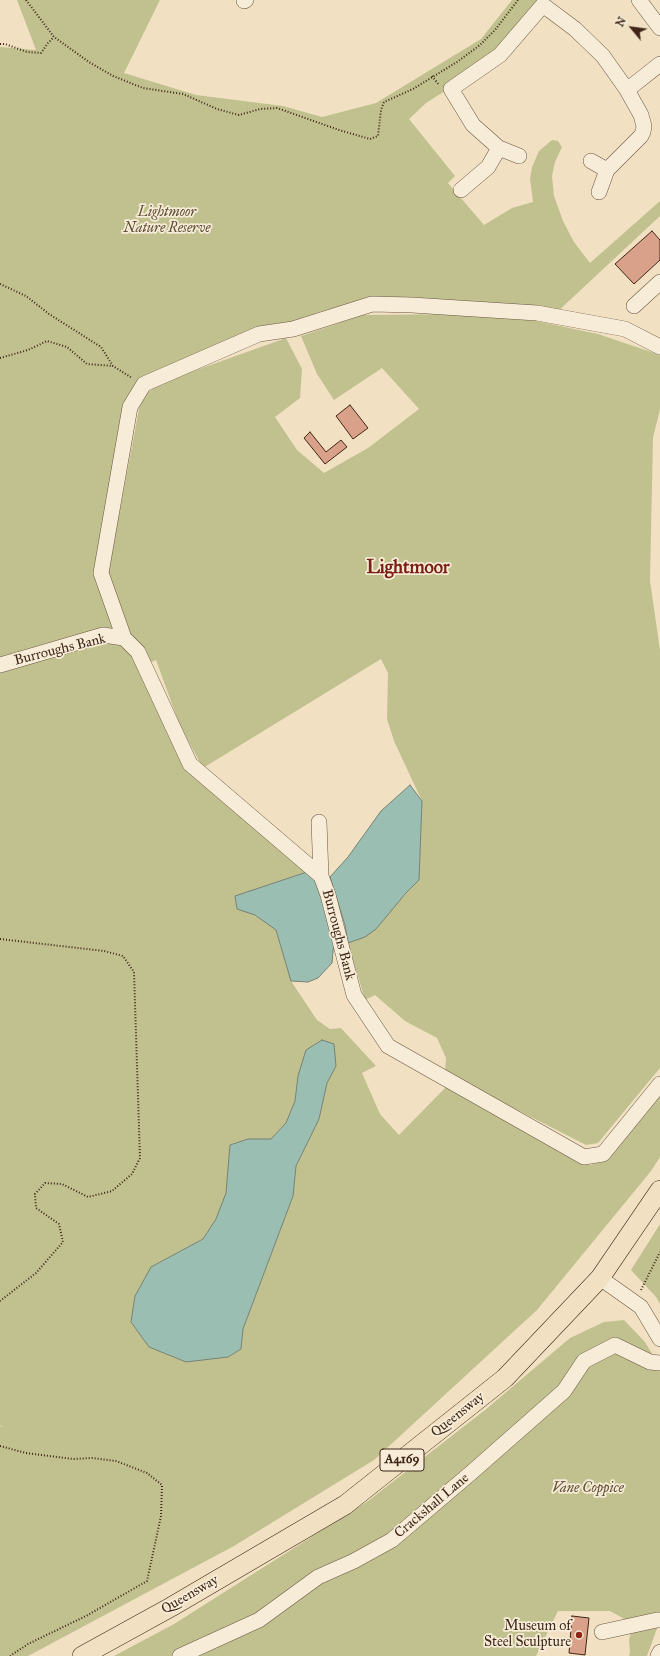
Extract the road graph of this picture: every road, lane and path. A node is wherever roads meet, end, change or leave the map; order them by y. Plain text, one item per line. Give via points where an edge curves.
1 (26, 0) edge
2 (518, 0) edge
3 (639, 0) edge
4 (546, 3) edge
5 (660, 28) edge
6 (54, 37) junction
7 (0, 44) edge
8 (660, 64) edge
9 (627, 90) junction
10 (499, 148) junction
11 (520, 156) dead end
12 (591, 161) dead end
13 (607, 170) junction
14 (461, 190) dead end
15 (599, 192) dead end
16 (660, 282) edge
17 (0, 284) edge
18 (634, 306) dead end
19 (660, 347) edge
20 (0, 358) edge
21 (113, 366) junction
22 (144, 384) junction
23 (124, 638) junction
24 (0, 665) edge
25 (319, 822) dead end
26 (321, 876) junction
27 (0, 940) edge
28 (660, 1084) edge
29 (660, 1190) edge
30 (660, 1252) edge
31 (600, 1278) junction
32 (0, 1301) edge
33 (634, 1302) junction
34 (660, 1339) edge
35 (660, 1363) edge
36 (0, 1446) edge
37 (660, 1620) edge
38 (602, 1632) dead end
39 (660, 1652) edge
40 (10, 1656) edge
41 (82, 1656) edge
42 (180, 1656) edge
43 (658, 1656) edge

1 - 6 path
2 - 6 path via 480,45 412,89 384,102 378,136 370,139 277,108 260,109 239,115 217,109 183,94 143,88 113,76
3 - 5 street
4 - 9 street via 603,56
4 - 10 street via 500,55 451,89 473,124
6 - 7 path via 40,53
8 - 9 street
9 - 13 street via 641,115 643,132
10 - 11 street
10 - 14 street via 488,167
12 - 13 street
13 - 15 street
16 - 18 street
17 - 21 path via 26,296 101,347
19 - 22 street via 625,329 537,313 372,304 293,329 259,334
20 - 21 path via 47,342 67,347 87,364
21 - 22 path
22 - 23 street via 130,407 101,573
23 - 24 street, Burroughs Bank via 103,636
23 - 26 street, Burroughs Bank via 138,652 190,764
25 - 26 street
26 - 28 street, Burroughs Bank via 354,995 388,1046 584,1157 603,1154
27 - 32 path via 117,954 123,956 134,972 140,1158 132,1174 106,1193 88,1197 62,1184 45,1183 35,1194 36,1208 60,1224 63,1242 36,1273
29 - 31 main road, Queensway / A4169
30 - 33 path
31 - 33 street
31 - 41 main road, Queensway / A4169 via 505,1378 345,1505
33 - 34 street via 641,1307
35 - 42 street, Crackshall Lane via 650,1362 615,1346 584,1360 564,1391 392,1540 318,1578 259,1620
36 - 40 path via 26,1453 116,1461 148,1473 162,1485 161,1516 147,1581
37 - 38 street
39 - 43 street

